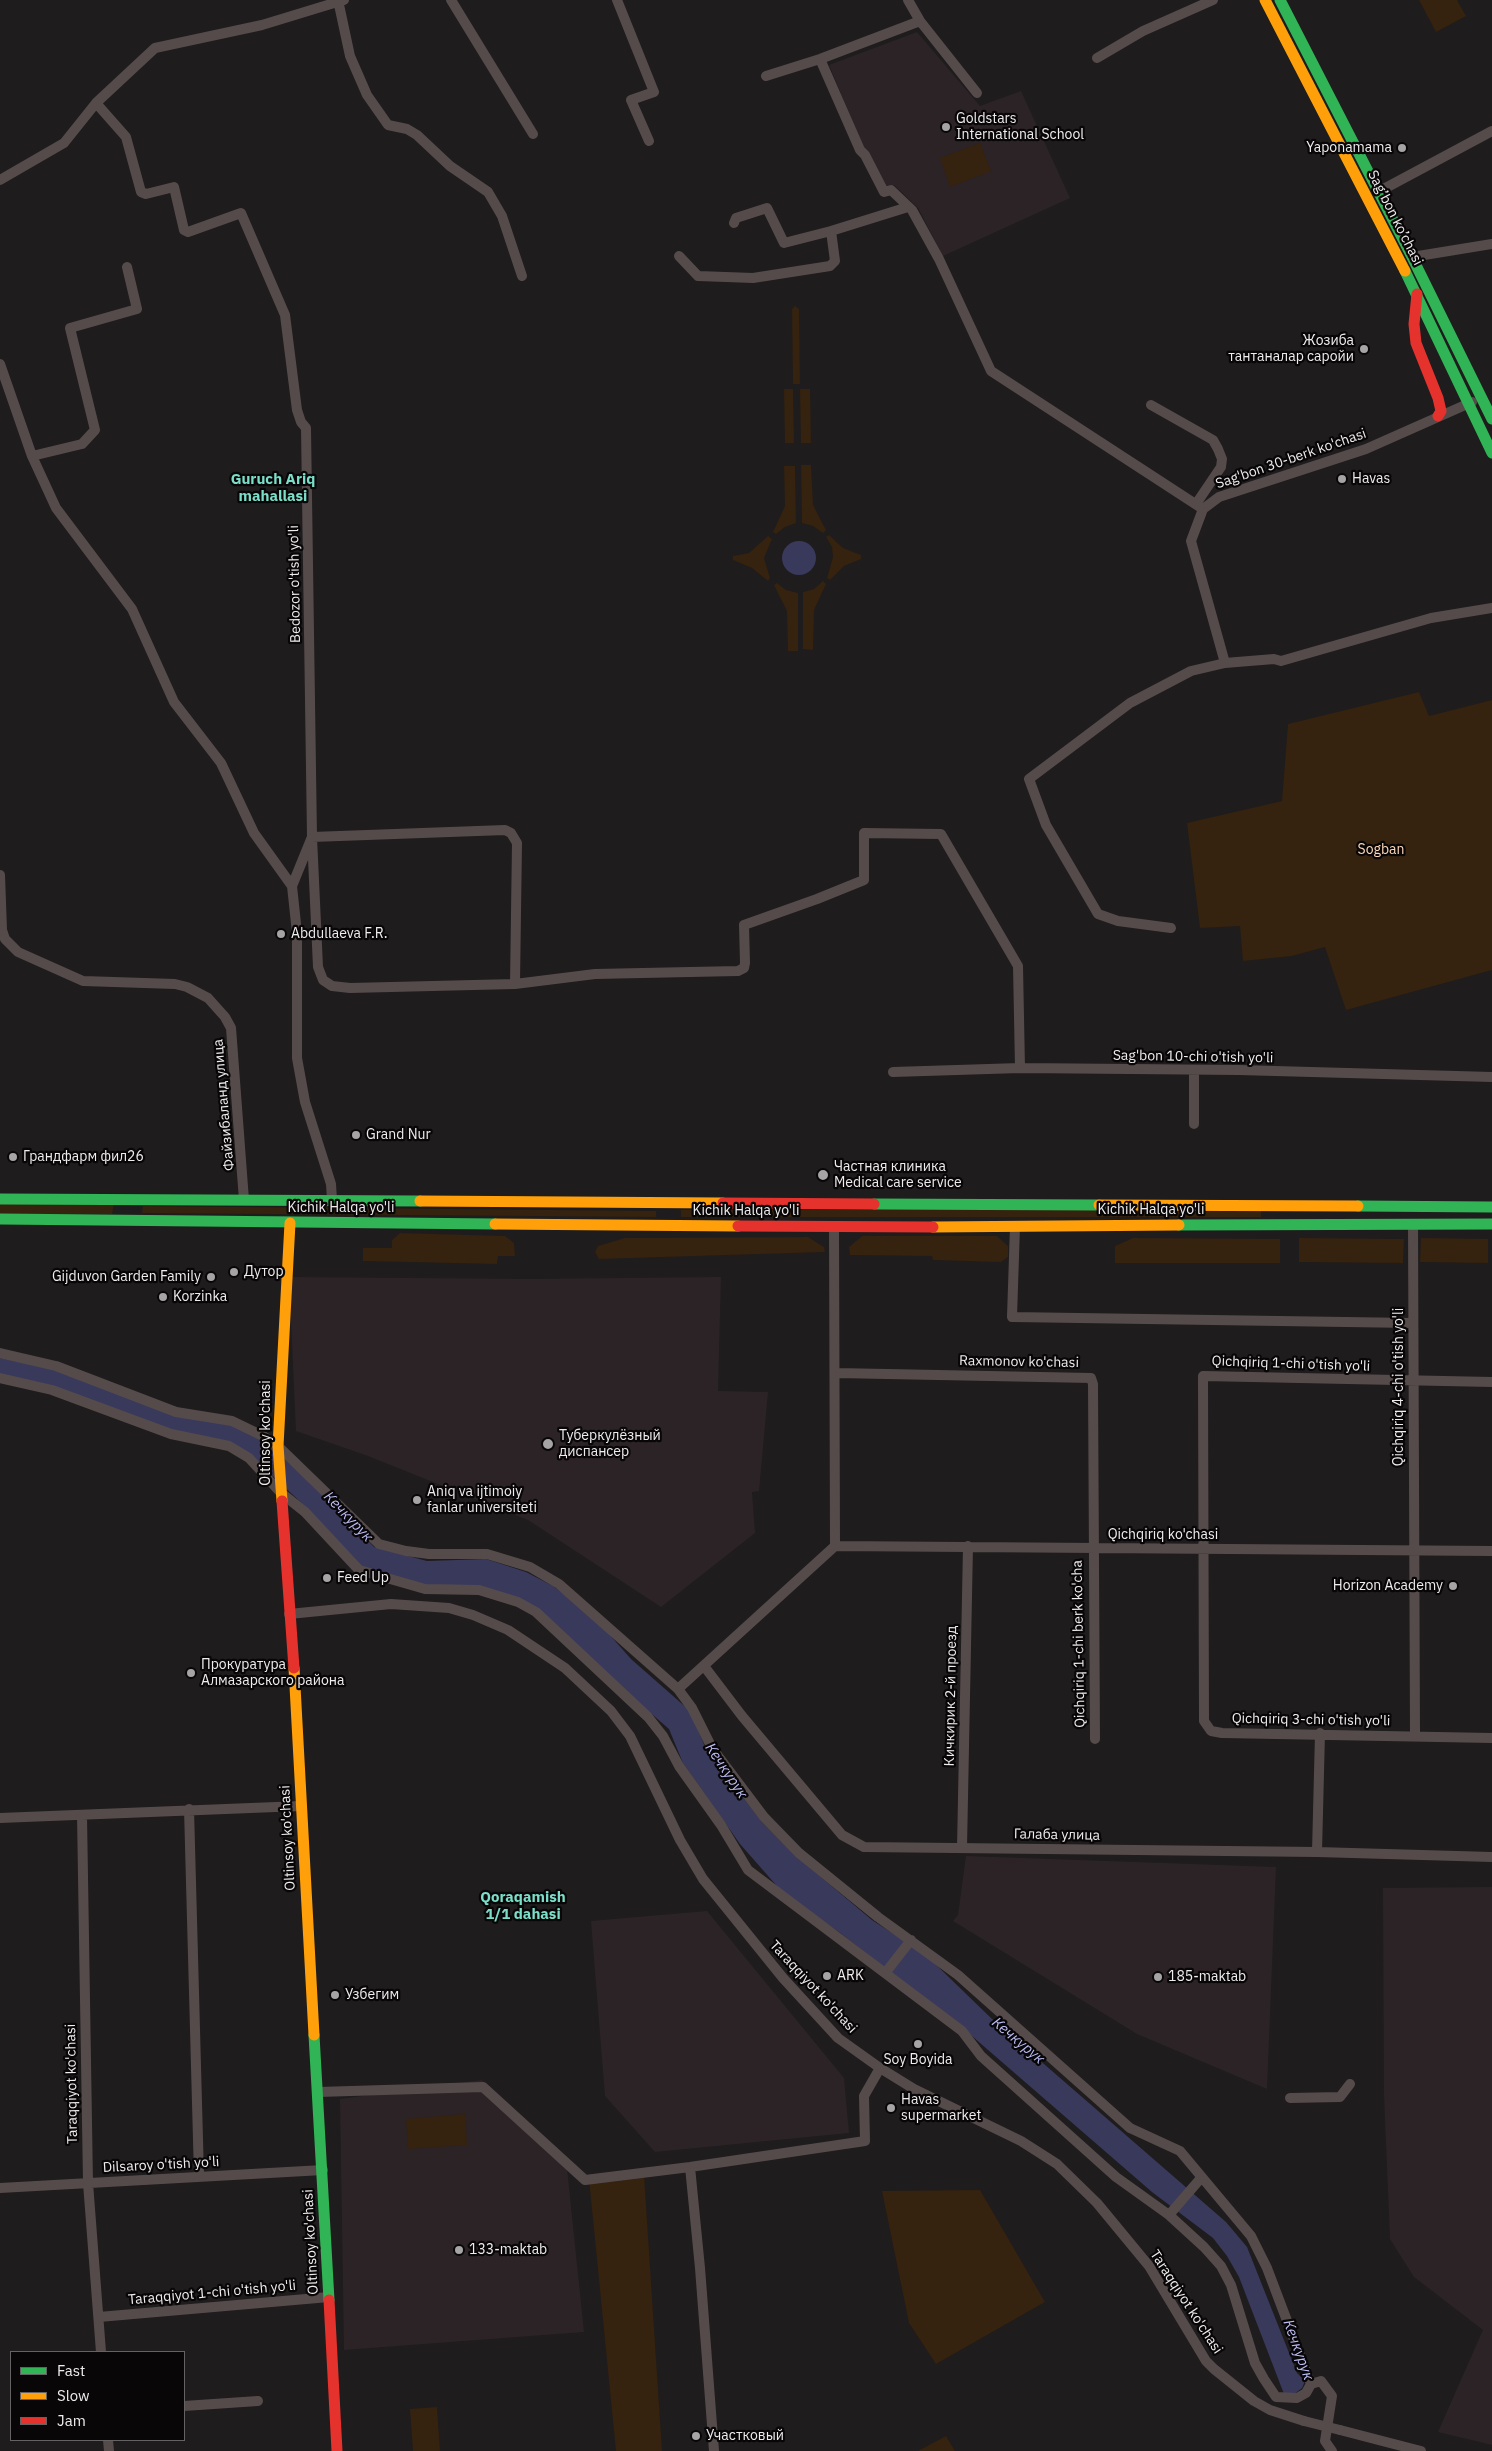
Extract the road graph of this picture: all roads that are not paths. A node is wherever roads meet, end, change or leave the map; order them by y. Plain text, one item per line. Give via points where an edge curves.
1 (451, 0) edge
2 (617, 0) edge
3 (908, 0) edge
4 (1213, 0) edge
5 (1265, 0) edge
6 (1280, 0) edge
7 (340, 1) edge
8 (920, 21) junction
9 (1097, 58) dead end
10 (820, 59) junction
11 (766, 76) dead end
12 (977, 93) dead end
13 (96, 104) junction
14 (1492, 131) edge
15 (533, 134) dead end
16 (649, 141) dead end
17 (0, 180) edge
18 (1378, 192) junction
19 (908, 207) junction
20 (734, 223) dead end
21 (831, 231) junction
22 (1492, 244) edge
23 (679, 256) dead end
24 (1412, 257) junction
25 (127, 267) dead end
26 (522, 276) dead end
27 (1417, 294) junction
28 (0, 364) edge
29 (1483, 398) junction
30 (1470, 403) junction
31 (1151, 405) dead end
32 (1438, 416) junction
33 (1492, 419) edge
34 (1492, 453) edge
35 (32, 456) junction
36 (1200, 507) junction
37 (1492, 608) edge
38 (1225, 663) junction
39 (312, 837) junction
40 (0, 875) edge
41 (292, 886) junction
42 (1171, 928) dead end
43 (515, 984) junction
44 (1020, 1068) junction
45 (1194, 1071) junction
46 (893, 1072) dead end
47 (1492, 1077) edge
48 (1194, 1124) dead end
49 (0, 1199) edge
50 (129, 1200) junction
51 (244, 1200) junction
52 (332, 1200) junction
53 (662, 1202) junction
54 (1276, 1205) junction
55 (1492, 1206) edge
56 (0, 1219) edge
57 (128, 1221) junction
58 (290, 1223) junction
59 (1276, 1224) junction
60 (1492, 1224) edge
61 (1413, 1225) junction
62 (662, 1226) junction
63 (1014, 1226) junction
64 (834, 1227) junction
65 (1412, 1323) junction
66 (0, 1353) edge
67 (836, 1373) junction
68 (0, 1378) edge
69 (1414, 1381) junction
70 (1492, 1382) edge
71 (278, 1446) junction
72 (280, 1492) junction
73 (835, 1546) junction
74 (968, 1546) junction
75 (1092, 1548) junction
76 (1203, 1549) junction
77 (1413, 1550) junction
78 (1492, 1551) edge
79 (288, 1614) junction
80 (704, 1666) junction
81 (678, 1689) junction
82 (1320, 1733) junction
83 (1415, 1735) junction
84 (1492, 1738) edge
85 (1094, 1739) dead end
86 (301, 1806) junction
87 (189, 1809) junction
88 (82, 1814) junction
89 (0, 1818) edge
90 (962, 1848) junction
91 (1317, 1852) junction
92 (1492, 1857) edge
93 (911, 1940) junction
94 (886, 1972) junction
95 (880, 2068) junction
96 (1350, 2084) dead end
97 (318, 2092) junction
98 (1290, 2098) dead end
99 (690, 2168) junction
100 (323, 2170) junction
101 (199, 2176) junction
102 (1201, 2178) junction
103 (88, 2183) junction
104 (0, 2188) edge
105 (1169, 2215) junction
106 (329, 2297) junction
107 (99, 2317) junction
108 (101, 2351) edge
109 (1312, 2384) junction
110 (258, 2401) dead end
111 (185, 2406) edge
112 (337, 2451) edge
113 (714, 2451) edge
114 (1332, 2451) edge
115 (1421, 2451) edge

1 - 15 street
2 - 16 street via 654,92 631,100
3 - 8 street
4 - 9 street via 1143,31
5 - 27 main road, Sag’bon ko’chasi
6 - 18 main road, Sag’bon ko’chasi
7 - 13 street via 262,25 155,48
7 - 26 street via 350,56 367,95 388,124 417,135 450,166 488,192 502,216
8 - 10 street
8 - 12 street
10 - 11 street
10 - 19 street via 860,150 866,155 884,192 891,190
13 - 17 street via 64,143
13 - 39 street, Bedozor o'tish yo'li via 126,136 141,192 146,194 174,187 184,230 188,232 241,213 284,315 297,410 306,428
14 - 18 street
18 - 24 main road, Sag’bon ko’chasi
19 - 21 street
19 - 36 street via 939,260 991,372
20 - 21 street via 736,218 767,208 784,243
21 - 23 street via 836,261 830,266 753,278 698,276
22 - 24 street
24 - 29 main road, Sag’bon ko’chasi
25 - 35 street via 137,309 70,328 95,430 82,444
27 - 30 main road, Sag’bon ko’chasi
27 - 32 main road via 1416,343 1438,398 1441,411
28 - 35 street
29 - 30 street, Sag'bon 30-berk ko'chasi
29 - 33 main road, Sag’bon ko’chasi
30 - 32 street, Sag'bon 30-berk ko'chasi
30 - 34 main road, Sag’bon ko’chasi
31 - 36 street via 1212,440 1218,449 1221,468
32 - 36 street, Sag'bon 30-berk ko'chasi via 1366,449 1219,497
35 - 41 street via 56,508 132,609 174,702 222,763 254,833
36 - 38 street via 1190,541
37 - 38 street via 1431,618 1281,661
38 - 42 street via 1191,671 1130,703 1029,779 1046,825 1098,914 1118,921
39 - 41 street
39 - 43 street, Bedozor o'tish yo'li via 318,967 323,980 338,988
39 - 43 street via 505,830 511,833 517,843
40 - 51 street, Файзибаланд улица via 2,930 5,939 18,952 83,981 187,987 208,998 226,1017 231,1028
41 - 52 street via 297,933 297,1058 305,1102 331,1184
43 - 44 street via 595,974 738,971 744,968 745,963 744,925 864,880 864,833 941,834 1018,966
44 - 45 street, Sag'bon 10-chi o'tish yo'li
44 - 46 street, Sag'bon 10-chi o'tish yo'li
45 - 47 street, Sag'bon 10-chi o'tish yo'li
45 - 48 street
49 - 50 main road, Kichik Halqa yo'li
50 - 51 main road, Kichik Halqa yo'li
50 - 57 main road
51 - 52 main road, Kichik Halqa yo'li
52 - 53 main road, Kichik Halqa yo'li
53 - 54 main road, Kichik Halqa yo'li
53 - 62 main road
54 - 55 main road, Kichik Halqa yo'li
54 - 59 main road
56 - 57 main road, Kichik Halqa yo'li
57 - 58 main road, Kichik Halqa yo'li
58 - 62 main road, Kichik Halqa yo'li
58 - 71 main road, Oltinsoy ko'chasi
59 - 61 main road, Kichik Halqa yo'li
59 - 63 main road, Kichik Halqa yo'li
60 - 61 main road, Kichik Halqa yo'li
61 - 65 street, Qichqiriq 4-chi o'tish yo'li
62 - 64 main road, Kichik Halqa yo'li
63 - 64 main road, Kichik Halqa yo'li
63 - 65 street via 1012,1317
64 - 67 street
65 - 69 street, Qichqiriq 4-chi o'tish yo'li
66 - 71 street via 56,1366 176,1412 232,1421
67 - 73 street
67 - 75 street, Raxmonov ko'chasi via 1091,1378
68 - 72 street via 52,1390 171,1434 229,1446 249,1458
69 - 70 street, Qichqiriq 1-chi o'tish yo'li
69 - 76 street, Qichqiriq 1-chi o'tish yo'li via 1203,1376
69 - 77 street, Qichqiriq 4-chi o'tish yo'li
71 - 72 main road, Oltinsoy ko'chasi
71 - 81 street via 379,1544 428,1554 487,1554 530,1567 559,1584
72 - 79 main road, Oltinsoy ko'chasi
72 - 94 street via 305,1512 359,1570 425,1589 479,1590 518,1602 536,1612 648,1717 722,1825 748,1870
73 - 74 street, Qichqiriq ko'chasi
73 - 80 street
74 - 75 street, Qichqiriq ko'chasi
74 - 90 street, Кичкирик 2-й проезд
75 - 76 street, Qichqiriq ko'chasi
75 - 85 street, Qichqiriq 1-chi berk ko'cha
76 - 77 street, Qichqiriq ko'chasi
76 - 82 street, Qichqiriq 3-chi o'tish yo'li via 1204,1721 1211,1731 1222,1733
77 - 78 street, Qichqiriq ko'chasi
77 - 83 street
79 - 86 main road, Oltinsoy ko'chasi
79 - 95 street, Taraqqiyot ko'chasi via 391,1604 449,1608 508,1630 565,1668 611,1711 630,1736 680,1840 718,1897 783,1978 838,2038
80 - 81 street
80 - 90 street, Галаба улица via 842,1835 864,1847
81 - 93 street via 692,1708 712,1748 764,1817 799,1853
82 - 83 street, Qichqiriq 3-chi o'tish yo'li
82 - 91 street
83 - 84 street, Qichqiriq 3-chi o'tish yo'li
86 - 87 street
86 - 97 main road, Oltinsoy ko'chasi
87 - 88 street
87 - 101 street
88 - 89 street
88 - 103 street, Taraqqiyot ko'chasi
90 - 91 street, Галаба улица
91 - 92 street, Галаба улица
93 - 94 street
93 - 102 street via 958,1975 1130,2128 1180,2151
94 - 105 street via 962,2031 981,2056 1116,2177
95 - 99 street via 864,2096 865,2141
95 - 115 street, Taraqqiyot ko'chasi, bridge via 914,2089 1021,2141 1057,2164 1097,2203 1149,2266 1206,2361 1254,2401 1304,2421
96 - 98 street via 1340,2097
97 - 99 street via 479,2086 585,2180
97 - 100 main road, Oltinsoy ko'chasi
99 - 113 street
100 - 101 street, Dilsaroy o'tish yo'li
100 - 106 main road, Oltinsoy ko'chasi
101 - 103 street, Dilsaroy o'tish yo'li
102 - 105 street
102 - 109 street via 1251,2236 1267,2268
103 - 104 street, Dilsaroy o'tish yo'li
103 - 107 street, Taraqqiyot ko'chasi
105 - 109 street via 1221,2266 1236,2298 1255,2363 1276,2397 1297,2398
106 - 107 street, Taraqqiyot 1-chi o'tish yo'li
106 - 112 main road, Oltinsoy ko'chasi
107 - 108 street, Taraqqiyot ko'chasi
109 - 114 street via 1321,2381 1332,2396 1325,2441
110 - 111 street

